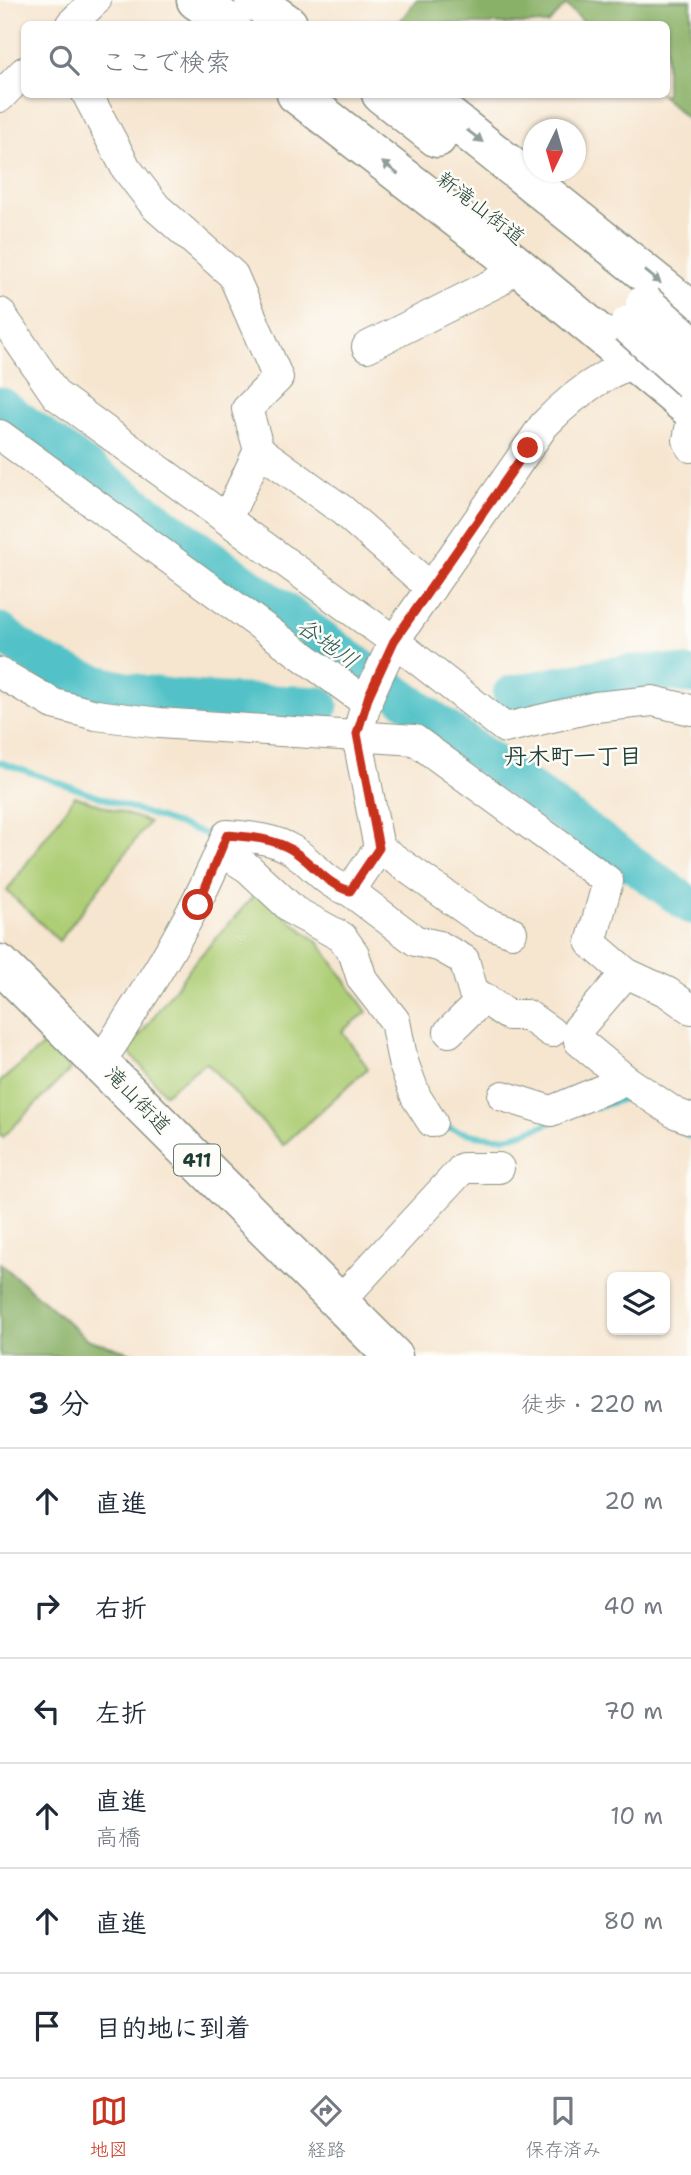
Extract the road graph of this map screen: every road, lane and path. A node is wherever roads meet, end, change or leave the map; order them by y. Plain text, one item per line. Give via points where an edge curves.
1 (96, 0) edge
2 (196, 0) edge
3 (74, 21) edge
4 (227, 21) edge
5 (21, 75) edge
6 (0, 97) edge
7 (89, 98) edge
8 (301, 98) edge
9 (336, 98) edge
10 (386, 98) edge
11 (426, 98) edge
12 (512, 261) junction
13 (687, 306) edge
14 (0, 313) edge
15 (637, 314) junction
16 (691, 344) edge
17 (367, 347) dead end
18 (635, 362) junction
19 (691, 381) edge
20 (691, 411) edge
21 (691, 424) edge
22 (0, 435) edge
23 (691, 447) edge
24 (259, 450) junction
25 (227, 519) junction
26 (431, 588) junction
27 (391, 647) junction
28 (0, 673) edge
29 (368, 699) junction
30 (691, 710) edge
31 (357, 734) junction
32 (379, 848) junction
33 (220, 851) junction
34 (350, 891) junction
35 (512, 932) dead end
36 (0, 964) edge
37 (626, 973) junction
38 (484, 998) junction
39 (691, 1009) edge
40 (449, 1032) dead end
41 (551, 1032) dead end
42 (97, 1059) junction
43 (626, 1080) junction
44 (503, 1097) dead end
45 (691, 1119) edge
46 (432, 1122) dead end
47 (499, 1168) dead end
48 (339, 1302) junction
49 (389, 1355) edge

1 - 3 street
2 - 4 main road
5 - 6 street
7 - 24 street via 126,168 156,207 233,275 278,378 247,410
12 -> 8 main road
9 - 15 main road, 新滝山街道 via 483,208
10 - 15 main road, 新滝山街道
11 -> 13 main road
12 - 17 street via 499,281 436,325
12 - 18 main road
13 - 18 street
14 - 25 street via 56,394
15 - 16 main road, bridge
15 - 19 main road, bridge
18 - 20 main road
18 - 26 street via 568,399 544,425
21 - 23 street
22 - 29 street
24 - 25 street
24 - 26 street via 342,510
25 - 27 street
26 - 27 street
27 - 29 street
27 - 30 street via 505,728 595,707 653,701
28 - 31 street via 54,704 96,715
29 - 31 street
31 - 32 street
31 - 37 street via 415,740 616,887 591,943
32 - 34 street
32 - 35 street via 482,921
33 - 34 street via 227,835 262,838 292,850 327,880
33 - 42 street via 178,941 111,1046
33 - 46 street via 248,868 294,911 342,937 354,954 362,979 395,1021 403,1062 416,1097
34 - 38 street via 416,941 439,946 464,960 473,990
36 - 42 main road, 滝山街道 / 411
37 - 39 street
37 - 43 street via 578,1029 579,1041
38 - 40 street
38 - 41 street via 508,1016 527,1015
42 - 48 main road, 滝山街道 / 411
43 - 44 street via 551,1111
43 - 45 street
47 - 48 street via 463,1168
48 - 49 main road, 滝山街道 / 411

